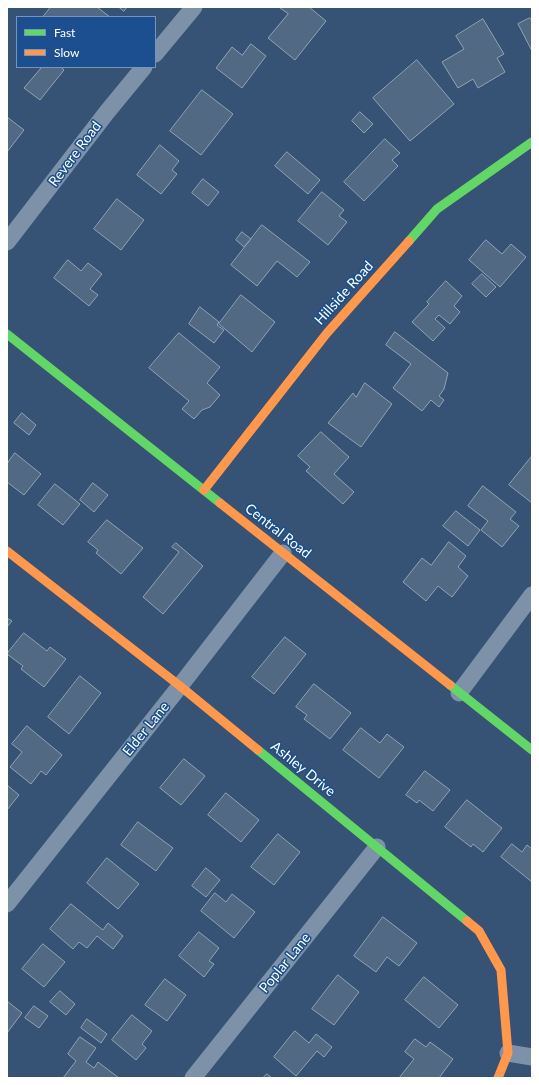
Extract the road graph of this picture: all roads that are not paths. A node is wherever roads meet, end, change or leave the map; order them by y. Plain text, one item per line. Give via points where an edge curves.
1 (194, 7) edge
2 (156, 53) edge
3 (143, 68) edge
4 (532, 142) edge
5 (7, 242) edge
6 (7, 334) edge
7 (204, 490) junction
8 (7, 551) edge
9 (283, 553) junction
10 (532, 595) edge
11 (180, 686) junction
12 (459, 693) junction
13 (532, 750) edge
14 (377, 847) junction
15 (7, 904) edge
16 (508, 1053) junction
17 (532, 1057) edge
18 (193, 1078) edge
19 (498, 1078) edge

1 - 2 street
3 - 5 street, Revere Road
4 - 7 street, Hillside Road via 437,209 327,333
6 - 7 street, Central Road
7 - 9 street, Central Road
8 - 11 street, Ashley Drive
9 - 11 street, Elder Lane
9 - 12 street, Central Road
10 - 12 street
11 - 14 street, Ashley Drive
11 - 15 street, Elder Lane
12 - 13 street, Central Road
14 - 16 street, Ashley Drive via 479,931 501,970
14 - 18 street, Poplar Lane
16 - 17 street
16 - 19 street

